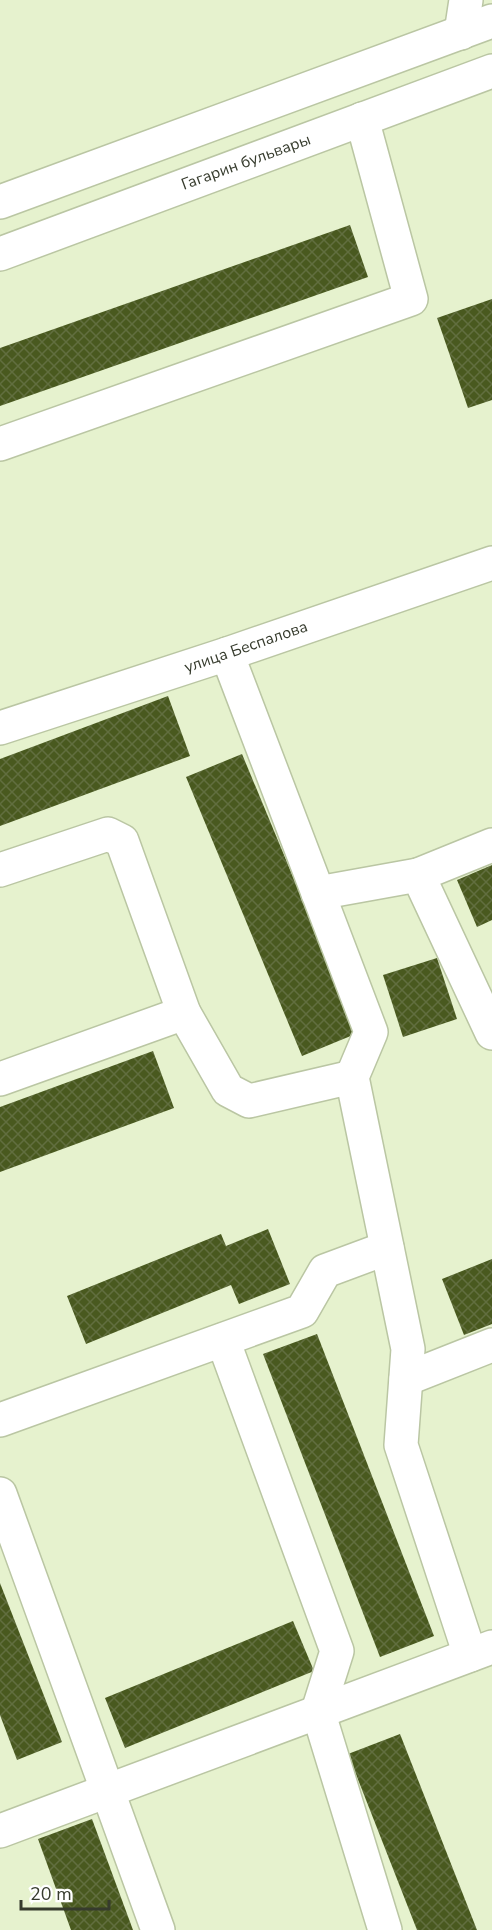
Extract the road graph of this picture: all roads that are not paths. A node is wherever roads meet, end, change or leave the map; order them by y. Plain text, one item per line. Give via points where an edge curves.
1 (466, 0) edge
2 (492, 21) edge
3 (461, 33) junction
4 (492, 71) edge
5 (362, 119) junction
6 (0, 202) edge
7 (0, 254) edge
8 (0, 444) edge
9 (492, 563) edge
10 (227, 654) junction
11 (0, 728) edge
12 (492, 845) edge
13 (0, 870) edge
14 (418, 875) junction
15 (318, 893) junction
16 (184, 1013) junction
17 (492, 1033) edge
18 (352, 1077) junction
19 (0, 1079) edge
20 (387, 1248) junction
21 (223, 1340) junction
22 (492, 1345) edge
23 (406, 1379) junction
24 (0, 1420) edge
25 (0, 1494) edge
26 (481, 1651) edge
27 (318, 1712) junction
28 (107, 1790) junction
29 (0, 1831) edge
30 (158, 1930) edge
31 (385, 1930) edge

1 - 3 main road
2 - 3 main road
3 - 6 main road
4 - 5 main road, Гагарин бульвары
5 - 7 main road, Гагарин бульвары
5 - 8 main road via 411,299
9 - 10 main road, улица Беспалова
10 - 11 main road, улица Беспалова
10 - 15 main road
12 - 14 main road
13 - 16 main road via 108,834 122,841
14 - 15 main road
14 - 17 main road
15 - 18 main road via 371,1032
16 - 18 main road via 228,1090 249,1101
16 - 19 main road
18 - 20 main road
20 - 21 main road via 325,1271 302,1311
20 - 23 main road via 408,1349
21 - 24 main road
21 - 27 main road via 337,1651
22 - 23 main road
23 - 26 main road via 401,1445
25 - 28 main road
26 - 27 main road
27 - 28 main road
27 - 31 main road
28 - 29 main road
28 - 30 main road

